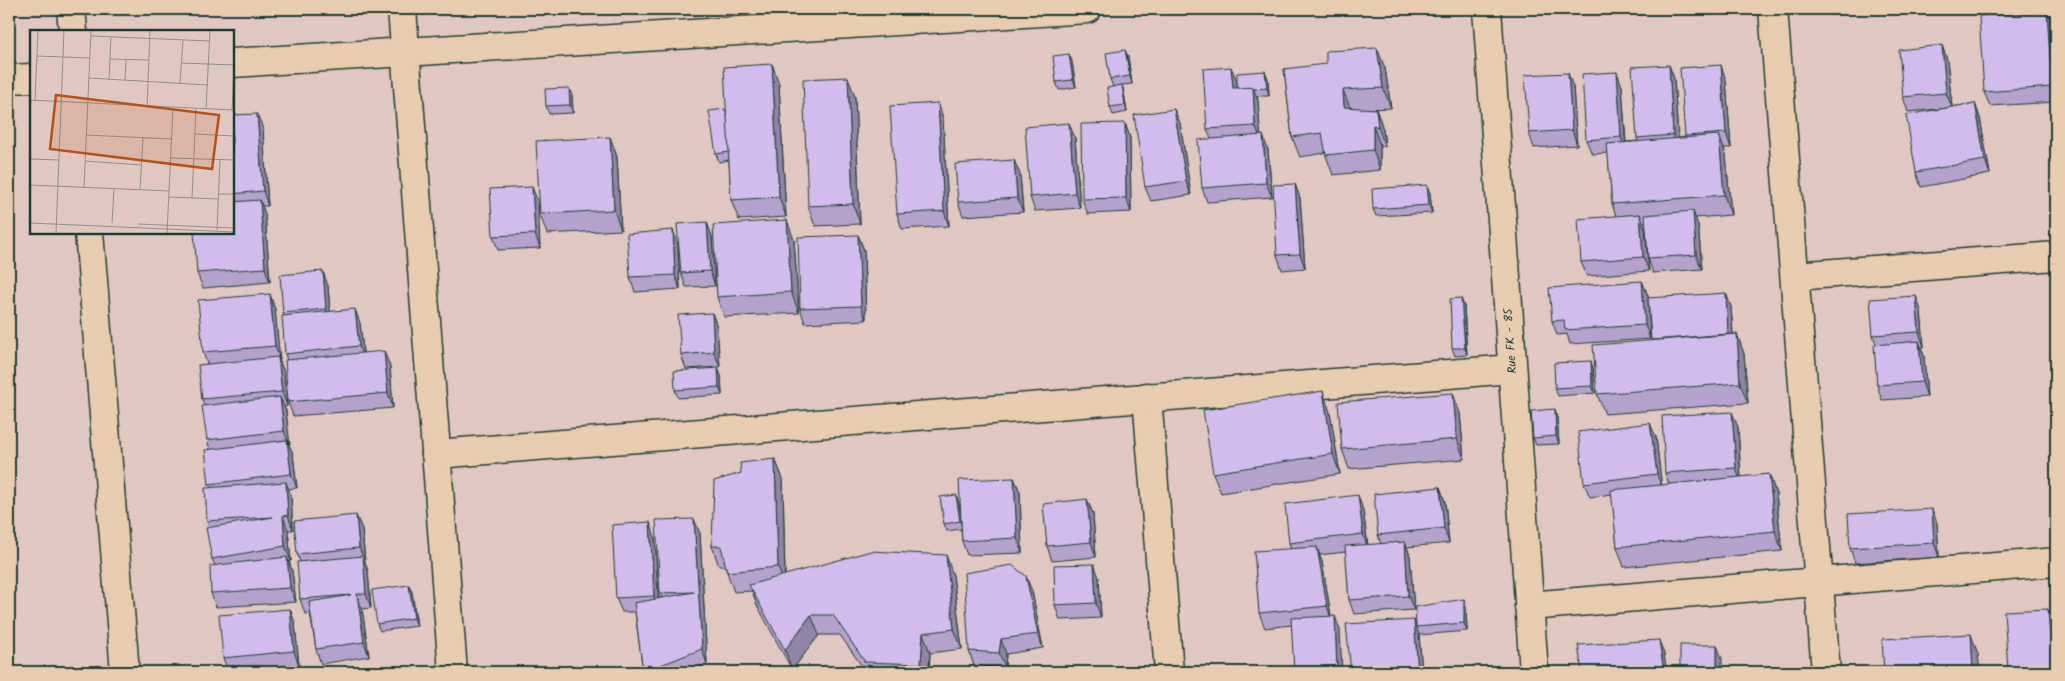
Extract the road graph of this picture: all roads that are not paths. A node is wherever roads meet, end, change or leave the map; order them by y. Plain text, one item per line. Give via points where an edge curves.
1 (71, 9) edge
2 (402, 9) edge
3 (1087, 9) edge
4 (1487, 9) edge
5 (1773, 9) edge
6 (73, 30) edge
7 (405, 51) junction
8 (234, 63) edge
9 (30, 78) edge
10 (9, 79) edge
11 (89, 234) edge
12 (2056, 256) edge
13 (1795, 276) junction
14 (1512, 369) junction
15 (1147, 397) junction
16 (436, 454) junction
17 (2056, 562) edge
18 (1819, 582) junction
19 (1529, 606) junction
20 (125, 672) edge
21 (453, 672) edge
22 (1169, 672) edge
23 (1534, 672) edge
24 (1826, 672) edge

1 - 6 street
2 - 7 street
3 - 7 street
4 - 14 street, Rue FK - 85
5 - 13 street
7 - 8 street
7 - 16 street
9 - 10 street
11 - 20 street
12 - 13 street
13 - 18 street
14 - 15 street
14 - 19 street, Rue FK - 85
15 - 16 street
15 - 22 street
16 - 21 street
17 - 18 street
18 - 19 street
18 - 24 street
19 - 23 street, Rue FK - 85

